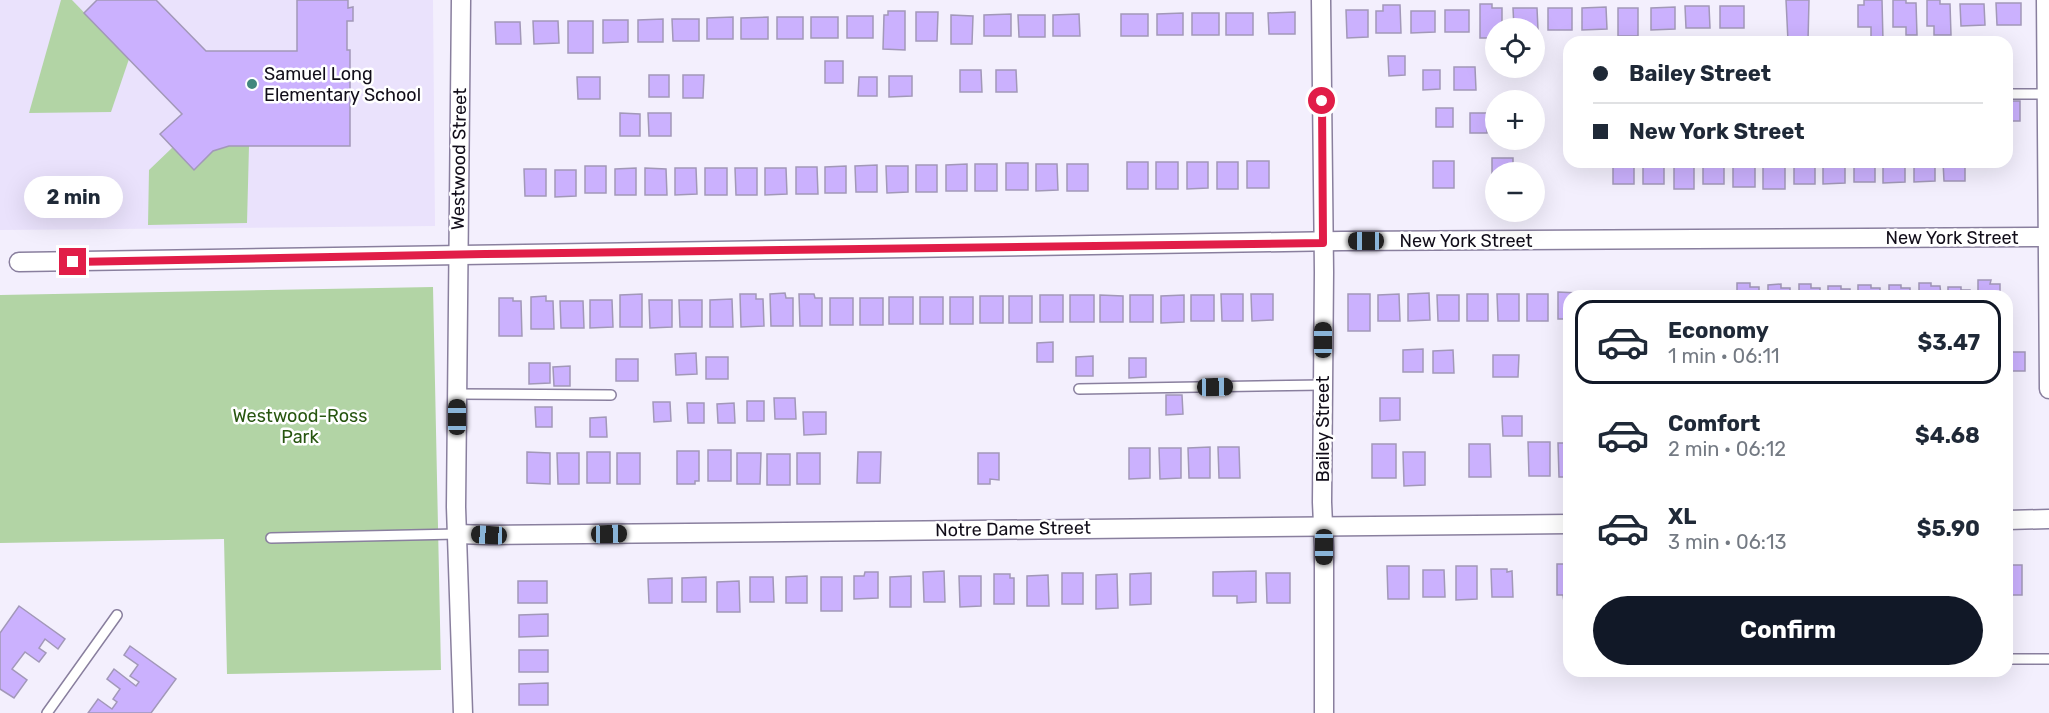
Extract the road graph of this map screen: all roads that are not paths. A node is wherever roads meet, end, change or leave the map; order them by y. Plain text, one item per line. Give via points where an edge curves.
1 (461, 0) edge
2 (1321, 0) edge
3 (2046, 0) edge
4 (2013, 94) edge
5 (2047, 94) junction
6 (2049, 237) edge
7 (1323, 243) junction
8 (458, 255) junction
9 (19, 262) dead end
10 (1323, 385) junction
11 (1078, 389) dead end
12 (2049, 389) edge
13 (457, 394) junction
14 (610, 395) dead end
15 (2049, 519) edge
16 (2013, 520) edge
17 (1563, 524) edge
18 (1322, 526) junction
19 (457, 534) junction
20 (271, 538) dead end
21 (117, 615) dead end
22 (2013, 659) edge
23 (2049, 659) edge
24 (46, 713) edge
25 (463, 713) edge
26 (1324, 713) edge

1 - 8 street, Westwood Street
2 - 7 street, Bailey Street
3 - 5 street
4 - 5 lane
5 - 6 street
6 - 7 street, New York Street
6 - 12 street
7 - 8 street, New York Street
7 - 10 street, Bailey Street
8 - 9 street, New York Street
8 - 13 street, Westwood Street
10 - 11 lane
10 - 18 street, Bailey Street
13 - 14 lane
13 - 19 street, Westwood Street
15 - 16 street
17 - 18 street, Notre Dame Street
18 - 19 street, Notre Dame Street
18 - 26 street, Bailey Street
19 - 20 lane
19 - 25 street, Westwood Street
21 - 24 lane
22 - 23 lane

